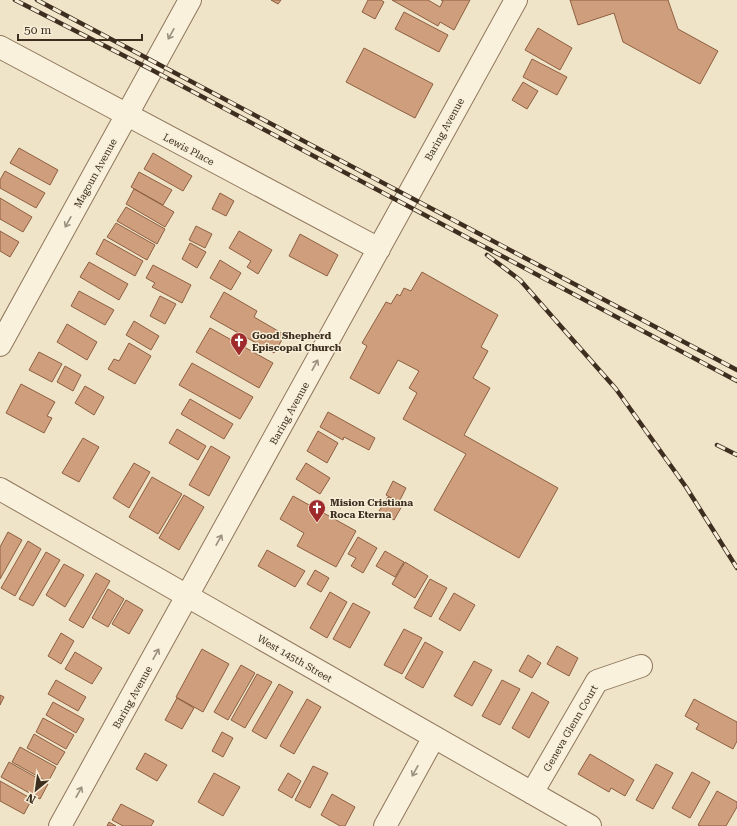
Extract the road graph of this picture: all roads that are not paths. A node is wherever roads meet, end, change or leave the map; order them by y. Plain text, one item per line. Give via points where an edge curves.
1 (190, 0) edge
2 (516, 0) edge
3 (0, 47) edge
4 (127, 116) junction
5 (379, 249) junction
6 (0, 346) edge
7 (0, 489) edge
8 (188, 596) junction
9 (640, 666) dead end
10 (434, 737) junction
11 (532, 793) junction
12 (60, 826) edge
13 (385, 826) edge
14 (590, 826) edge

1 -> 4 street, Magoun Avenue
2 - 5 street, Baring Avenue
3 - 4 street, Lewis Place
4 - 5 street, Lewis Place
4 -> 6 street, Magoun Avenue
8 -> 5 street, Baring Avenue
7 - 8 street, West 145th Street
8 - 10 street, West 145th Street
12 -> 8 street, Baring Avenue
9 - 11 street, Geneva Glenn Court via 597,681
10 - 11 street, West 145th Street
10 -> 13 street
11 - 14 street, West 145th Street

